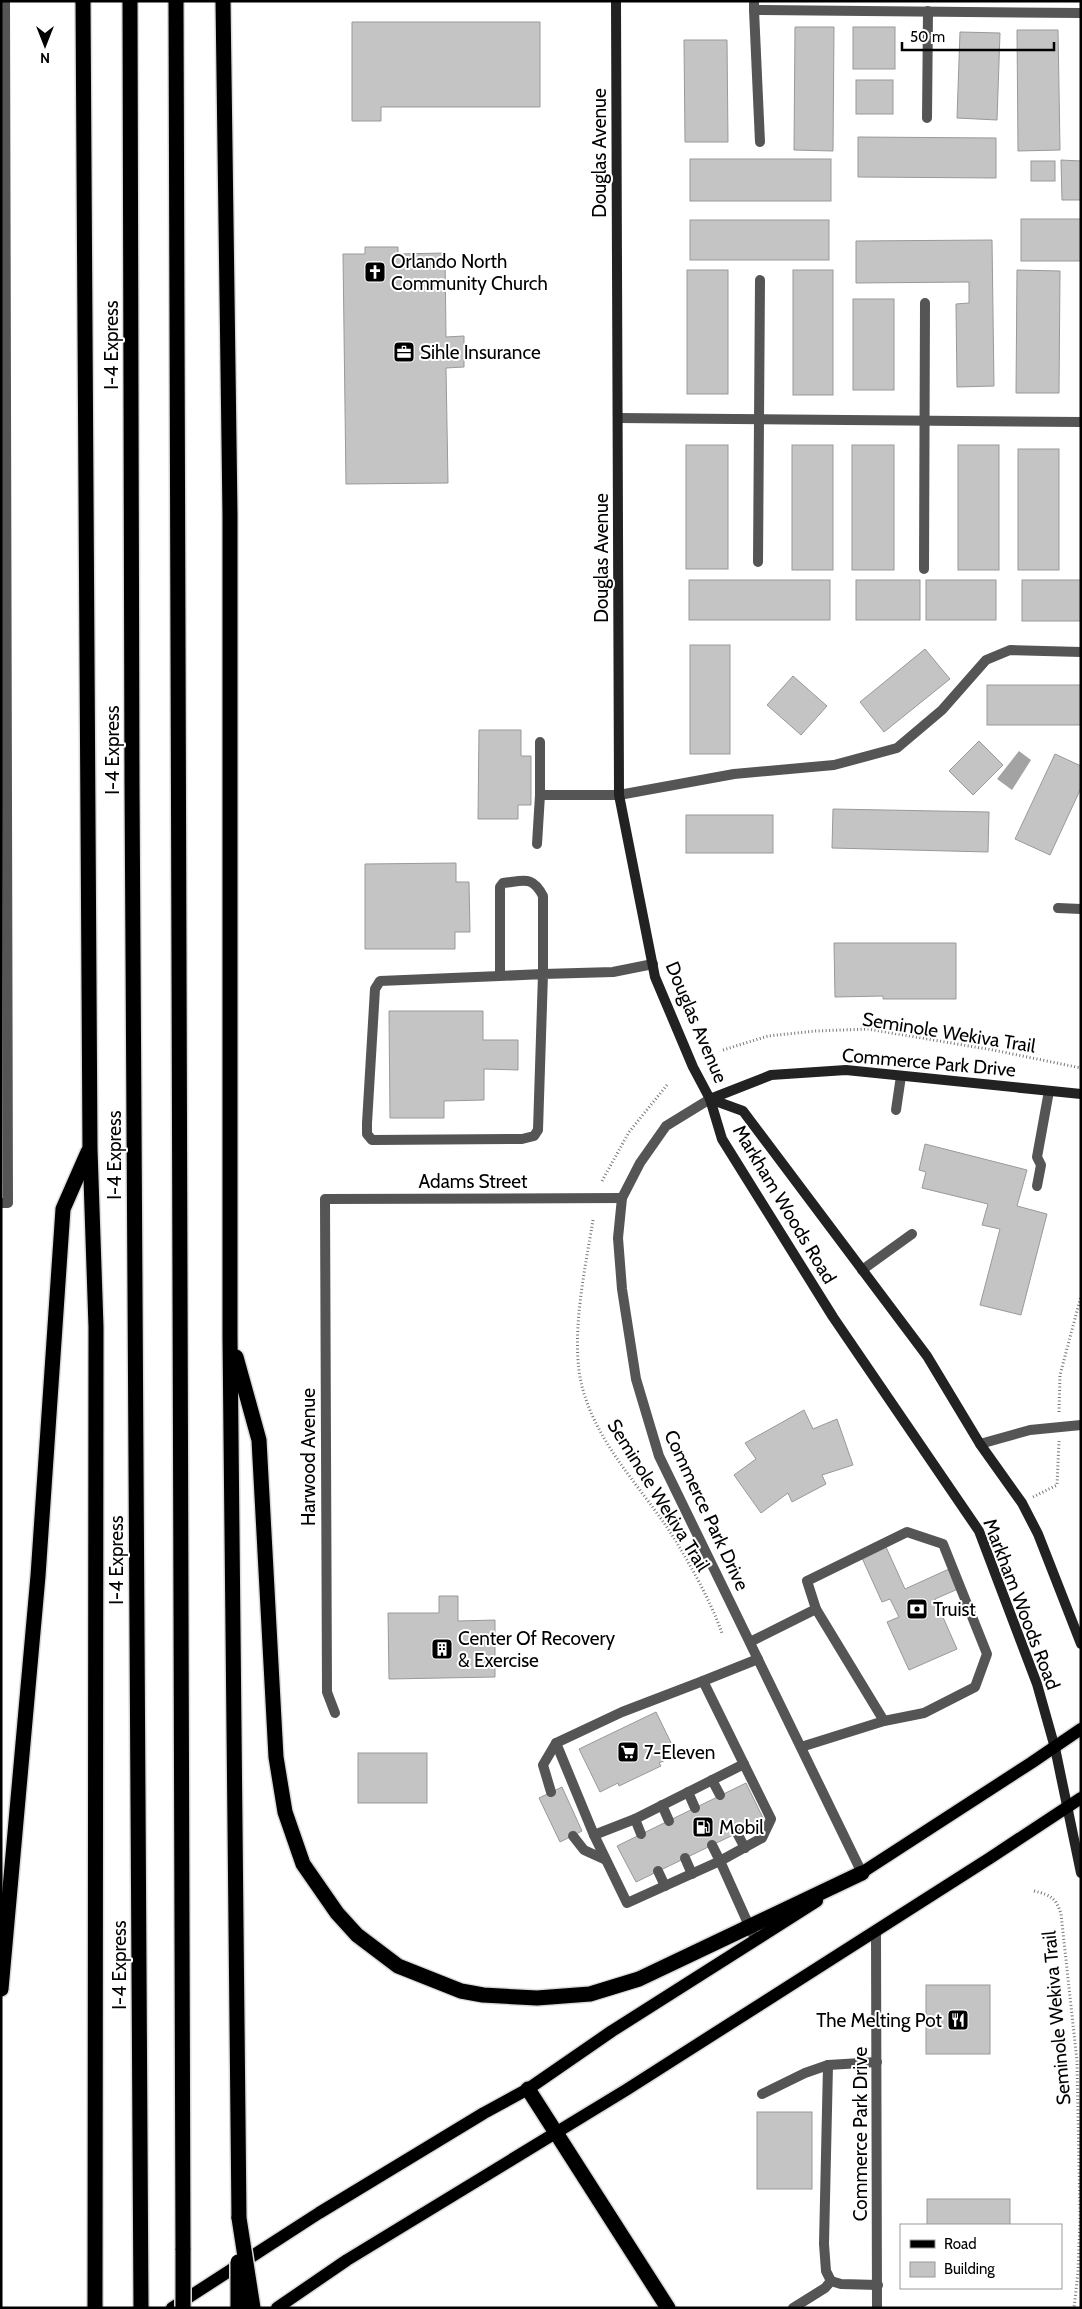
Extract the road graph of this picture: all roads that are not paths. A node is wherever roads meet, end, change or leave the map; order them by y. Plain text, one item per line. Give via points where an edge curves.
1 (5, 1) edge
2 (83, 1) edge
3 (130, 1) edge
4 (176, 1) edge
5 (223, 1) edge
6 (616, 1) edge
7 (754, 6) edge
8 (928, 11) junction
9 (1081, 13) edge
10 (927, 118) dead end
11 (760, 142) dead end
12 (760, 280) dead end
13 (926, 303) dead end
14 (618, 418) junction
15 (759, 418) junction
16 (927, 422) junction
17 (1081, 422) edge
18 (758, 562) dead end
19 (924, 569) dead end
20 (4, 596) edge
21 (1081, 652) edge
22 (540, 742) dead end
23 (540, 795) junction
24 (619, 795) junction
25 (537, 844) dead end
26 (1058, 908) dead end
27 (1081, 909) edge
28 (652, 964) junction
29 (543, 974) junction
30 (500, 976) junction
31 (901, 1076) junction
32 (1049, 1091) junction
33 (1081, 1094) edge
34 (710, 1099) junction
35 (896, 1110) dead end
36 (90, 1149) junction
37 (1037, 1186) dead end
38 (622, 1198) junction
39 (325, 1199) joint
40 (4, 1203) edge
41 (912, 1234) dead end
42 (862, 1270) junction
43 (230, 1337) junction
44 (1081, 1425) edge
45 (980, 1444) junction
46 (816, 1609) junction
47 (750, 1642) junction
48 (1081, 1644) edge
49 (758, 1659) junction
50 (703, 1681) junction
51 (335, 1713) dead end
52 (884, 1721) junction
53 (1081, 1728) edge
54 (556, 1744) junction
55 (801, 1746) junction
56 (1055, 1748) junction
57 (744, 1764) junction
58 (712, 1780) junction
59 (551, 1792) dead end
60 (688, 1792) junction
61 (720, 1795) dead end
62 (1081, 1798) edge
63 (662, 1805) junction
64 (695, 1808) dead end
65 (1067, 1808) junction
66 (635, 1818) junction
67 (669, 1820) dead end
68 (737, 1833) dead end
69 (642, 1834) dead end
70 (594, 1835) junction
71 (573, 1836) dead end
72 (712, 1845) dead end
73 (745, 1848) junction
74 (685, 1858) dead end
75 (606, 1860) junction
76 (720, 1861) junction
77 (658, 1871) dead end
78 (862, 1873) junction
79 (692, 1874) junction
80 (1081, 1874) edge
81 (665, 1886) junction
82 (750, 1925) junction
83 (876, 1931) junction
84 (755, 1939) junction
85 (1, 1989) edge
86 (877, 2062) junction
87 (828, 2065) junction
88 (528, 2089) junction
89 (762, 2094) dead end
90 (556, 2132) junction
91 (238, 2218) junction
92 (831, 2280) junction
93 (878, 2285) junction
94 (95, 2308) edge
95 (141, 2308) edge
96 (172, 2308) edge
97 (183, 2308) edge
98 (238, 2308) edge
99 (253, 2308) edge
100 (277, 2308) edge
101 (668, 2308) edge
102 (793, 2308) edge
103 (877, 2308) edge

1 - 20 street
2 - 36 highway
3 - 95 highway, I-4 Express
4 - 97 highway, bridge
5 - 43 highway via 230,515
6 - 14 main road, Douglas Avenue
7 - 8 street
7 - 11 street
8 - 9 street
8 - 10 street
12 - 15 street
13 - 16 street
14 - 15 street
14 - 24 main road, Douglas Avenue
15 - 16 street
15 - 18 street
16 - 17 street
16 - 19 street
20 - 40 street
21 - 24 street via 1010,650 986,660 942,710 897,748 834,765 734,774
22 - 23 street
23 - 24 street
23 - 25 street
24 - 28 main road, Douglas Avenue
26 - 27 street
28 - 29 street via 613,972
28 - 34 main road, Douglas Avenue via 693,1067
29 - 30 street
29 - 30 street via 543,896 537,884 529,881 504,883 500,887
29 - 30 street via 538,1130 534,1136 372,1140 367,1134 367,1123 375,989 380,981
31 - 32 main road, Commerce Park Drive
31 - 34 main road, Commerce Park Drive via 846,1070 771,1075
31 - 35 street
32 - 33 main road, Commerce Park Drive
32 - 37 street via 1037,1157 1040,1165
34 - 38 street, Commerce Park Drive via 666,1126 640,1162
34 - 42 main road, Markham Woods Road via 743,1112
34 - 56 main road, Markham Woods Road via 722,1139 833,1317 978,1531 1037,1684
36 - 85 highway via 63,1209 38,1576
36 - 94 highway via 96,1327
38 - 39 street, Adams Street
38 - 47 street, Commerce Park Drive via 618,1238 636,1379 659,1456
39 - 51 street, Harwood Avenue via 327,1692
41 - 42 street
42 - 45 main road, Markham Woods Road via 927,1356
43 - 82 highway via 259,1440 276,1757 282,1794 292,1838 303,1864 337,1914 382,1955 416,1975 476,1994 537,1998 590,1994 613,1988 672,1964
43 - 91 highway
44 - 45 street via 1030,1430
45 - 48 main road, Markham Woods Road via 1022,1503 1038,1534
46 - 47 street
46 - 52 street
46 - 52 street via 807,1581 907,1532 943,1544 987,1654 975,1687 924,1713
47 - 49 street, Commerce Park Drive
49 - 50 street
49 - 55 street, Commerce Park Drive
50 - 54 street via 622,1712
50 - 57 street
52 - 55 street
53 - 56 main road
54 - 59 street via 543,1765
54 - 70 street
55 - 78 street, Commerce Park Drive
56 - 65 main road, Markham Woods Road
56 - 78 main road
57 - 58 street
57 - 73 street via 771,1819 762,1838
58 - 60 street
58 - 61 street
60 - 63 street
60 - 64 street
62 - 65 main road
63 - 66 street
63 - 67 street
65 - 80 main road, Markham Woods Road
65 - 83 main road
66 - 69 street
66 - 70 street
68 - 73 street
70 - 75 street
71 - 75 street via 584,1850
72 - 76 street
73 - 76 street
74 - 79 street
75 - 81 street via 627,1903
76 - 79 street
76 - 82 street
77 - 81 street
78 - 82 highway
78 - 84 main road
79 - 81 street
82 - 84 street
83 - 86 street, Commerce Park Drive
83 - 90 main road
84 - 88 main road
86 - 87 street
86 - 93 street, Commerce Park Drive
87 - 89 street
87 - 92 street via 824,2244 826,2271
88 - 90 highway
88 - 96 main road via 484,2112 319,2213
90 - 100 main road via 347,2260
90 - 101 highway
91 - 98 highway, bridge
91 - 99 highway, bridge
92 - 93 street via 841,2284
92 - 102 street via 825,2288
93 - 103 street, Commerce Park Drive

